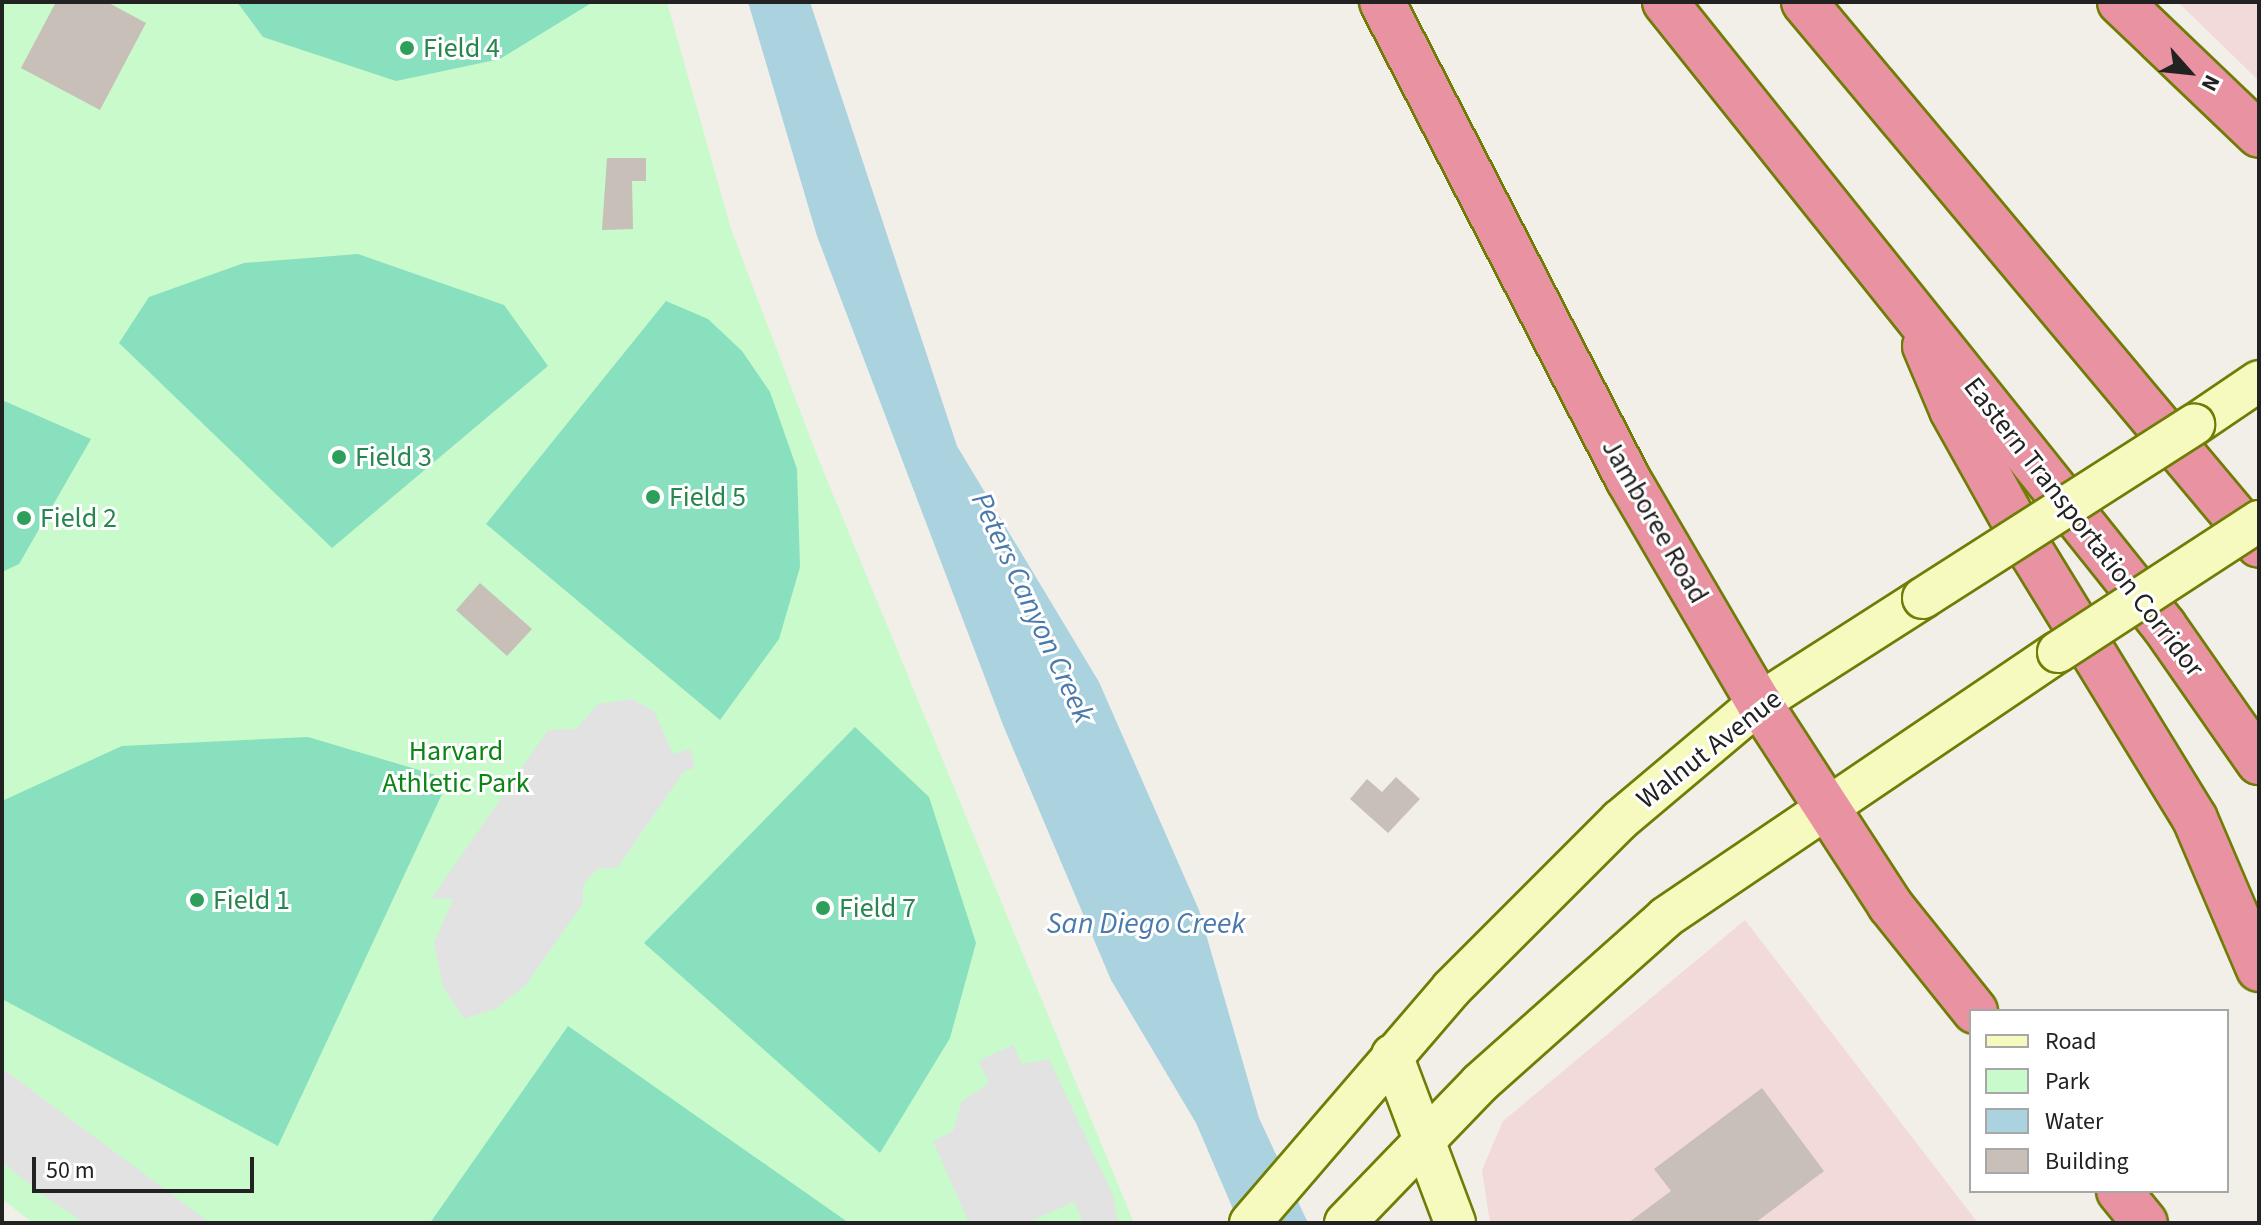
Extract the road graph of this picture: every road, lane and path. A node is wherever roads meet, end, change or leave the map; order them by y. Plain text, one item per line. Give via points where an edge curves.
1 (1382, 2) edge
2 (1665, 2) edge
3 (1804, 2) edge
4 (2120, 2) edge
5 (2259, 135) edge
6 (1978, 205) junction
7 (1905, 296) junction
8 (2259, 381) edge
9 (2259, 498) edge
10 (2259, 521) edge
11 (2259, 545) edge
12 (1759, 703) junction
13 (2259, 762) edge
14 (1825, 804) junction
15 (2259, 969) edge
16 (1973, 1009) edge
17 (1392, 1055) junction
18 (1424, 1141) junction
19 (2121, 1193) edge
20 (1250, 1223) edge
21 (1345, 1223) edge
22 (1455, 1223) edge
23 (2145, 1223) edge

1 - 12 highway, Jamboree Road via 1628,479
2 - 7 highway
3 - 6 highway
4 - 5 highway
6 - 9 highway
6 - 11 highway
7 - 13 highway, Eastern Transportation Corridor via 2164,626
7 - 15 highway via 1952,410 2195,819
8 - 12 main road, Walnut Avenue, bridge
10 - 14 main road, bridge
12 - 14 highway, Jamboree Road
12 - 17 main road, Walnut Avenue via 1533,902
14 - 16 highway, Jamboree Road via 1890,905
14 - 18 main road via 1666,917
17 - 18 main road
17 - 20 main road, Walnut Avenue
18 - 21 main road
18 - 22 main road
19 - 23 highway

